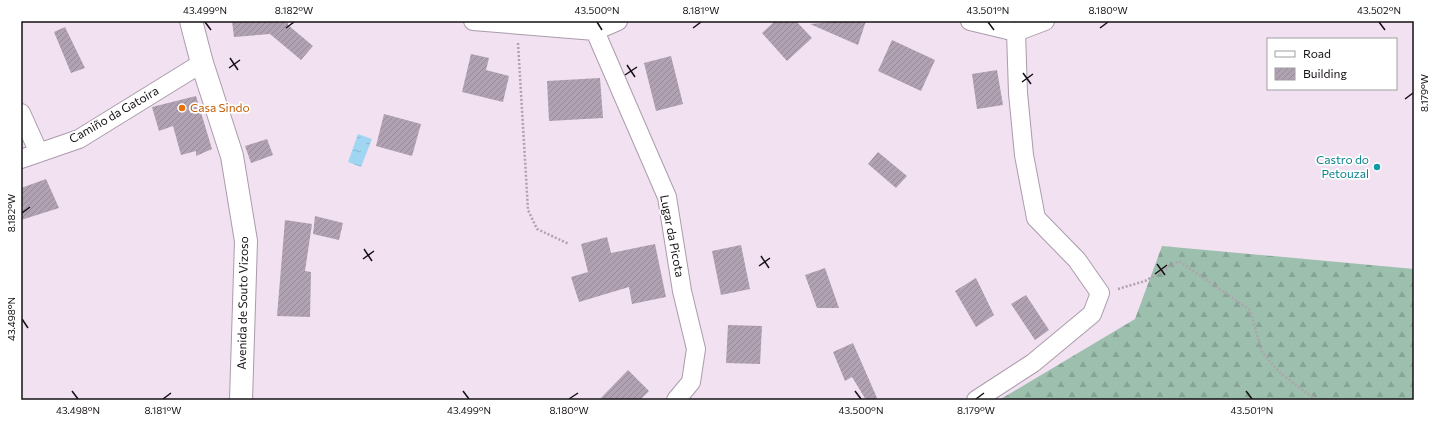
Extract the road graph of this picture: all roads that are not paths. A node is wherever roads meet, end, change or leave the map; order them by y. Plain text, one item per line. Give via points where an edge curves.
1 (191, 21) edge
2 (473, 21) edge
3 (618, 21) edge
4 (970, 21) edge
5 (1044, 21) edge
6 (595, 31) junction
7 (1016, 32) junction
8 (202, 63) junction
9 (21, 113) edge
10 (39, 153) junction
11 (21, 159) edge
12 (240, 400) edge
13 (676, 400) edge
14 (976, 400) edge

1 - 8 street, Avenida de Souto Vizoso
2 - 6 street
3 - 6 street
4 - 7 street
5 - 7 street
6 - 13 street, Lugar da Picota via 667,197 682,291 696,349 691,382
7 - 14 street via 1024,155 1036,218 1077,260 1100,293 1092,314 1033,363
8 - 10 street, Camiño da Gatoira via 79,139
8 - 12 street, Avenida de Souto Vizoso via 232,156 246,241
9 - 10 street
10 - 11 street, Camiño da Gatoira

